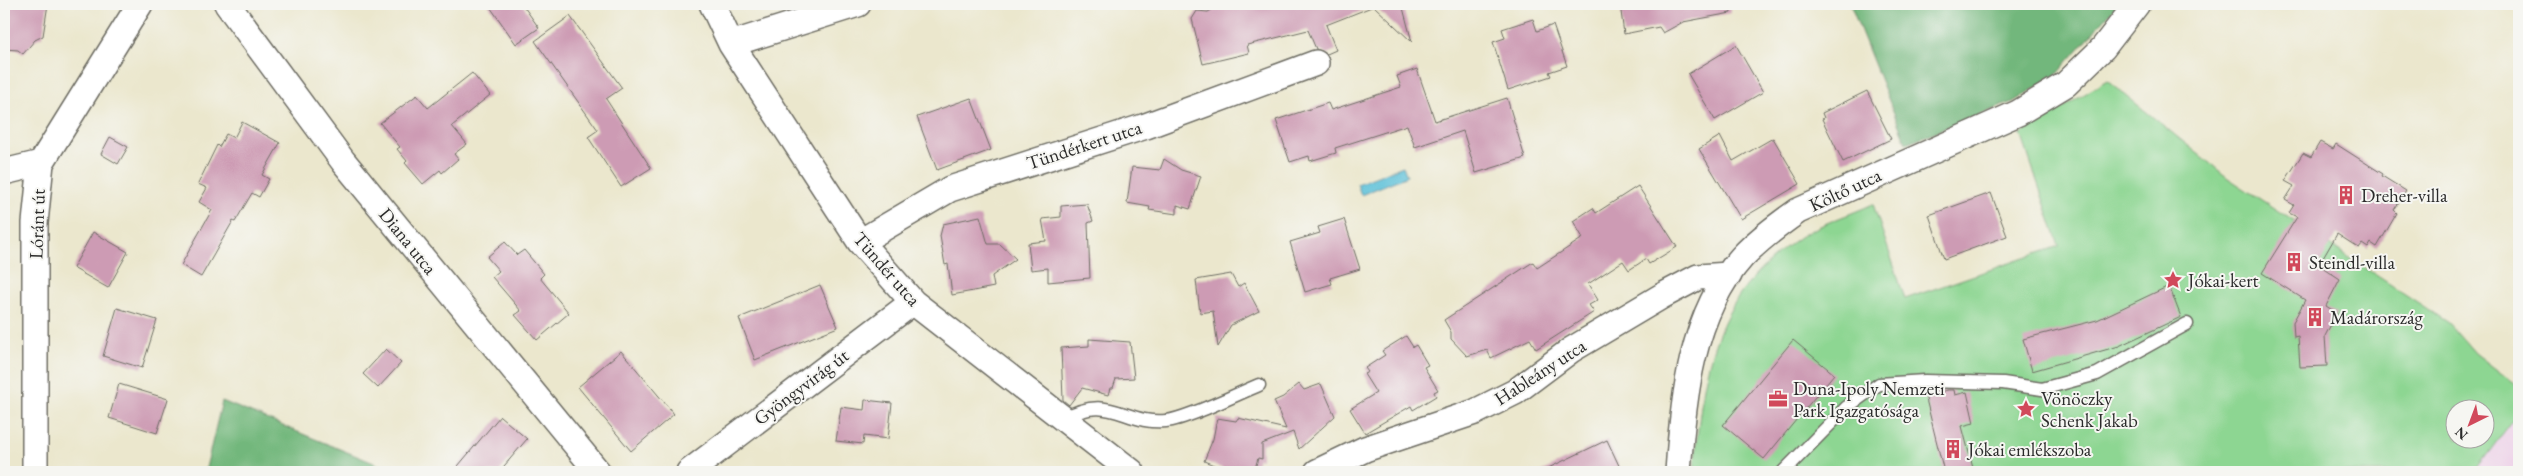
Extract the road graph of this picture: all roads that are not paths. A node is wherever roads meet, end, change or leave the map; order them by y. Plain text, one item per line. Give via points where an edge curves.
1 (140, 4) edge
2 (227, 4) edge
3 (712, 4) edge
4 (858, 4) edge
5 (2137, 4) edge
6 (731, 44) junction
7 (1316, 63) dead end
8 (41, 163) junction
9 (4, 172) edge
10 (860, 242) junction
11 (1729, 275) junction
12 (913, 302) junction
13 (2187, 324) dead end
14 (1258, 385) dead end
15 (1063, 419) junction
16 (35, 472) edge
17 (598, 472) edge
18 (689, 472) edge
19 (1132, 472) edge
20 (1317, 472) edge
21 (1678, 472) edge
22 (1783, 472) edge

1 - 8 street, Lóránt út
2 - 17 street, Diana utca via 342,161
3 - 6 street, Tündér utca
4 - 6 street
5 - 11 street, Költő utca via 2103,48 2066,84 2018,113 1798,212 1768,232
6 - 10 street, Tündér utca
7 - 10 street, Tündérkert utca via 1146,126 950,189
8 - 9 street
8 - 16 street, Lóránt út via 35,222
10 - 12 street, Tündér utca
11 - 20 street, Hableány utca via 1698,277 1662,296 1571,350 1515,392 1475,412 1365,450
11 - 21 street, Költő utca via 1698,337 1686,394
12 - 15 street, Tündér utca
12 - 18 street, Gyöngyvirág út
13 - 22 lane via 2097,374 2042,389 2003,383 1925,381 1879,384 1847,407
14 - 15 lane via 1166,421 1098,407 1078,410
15 - 19 street, Tündér utca

